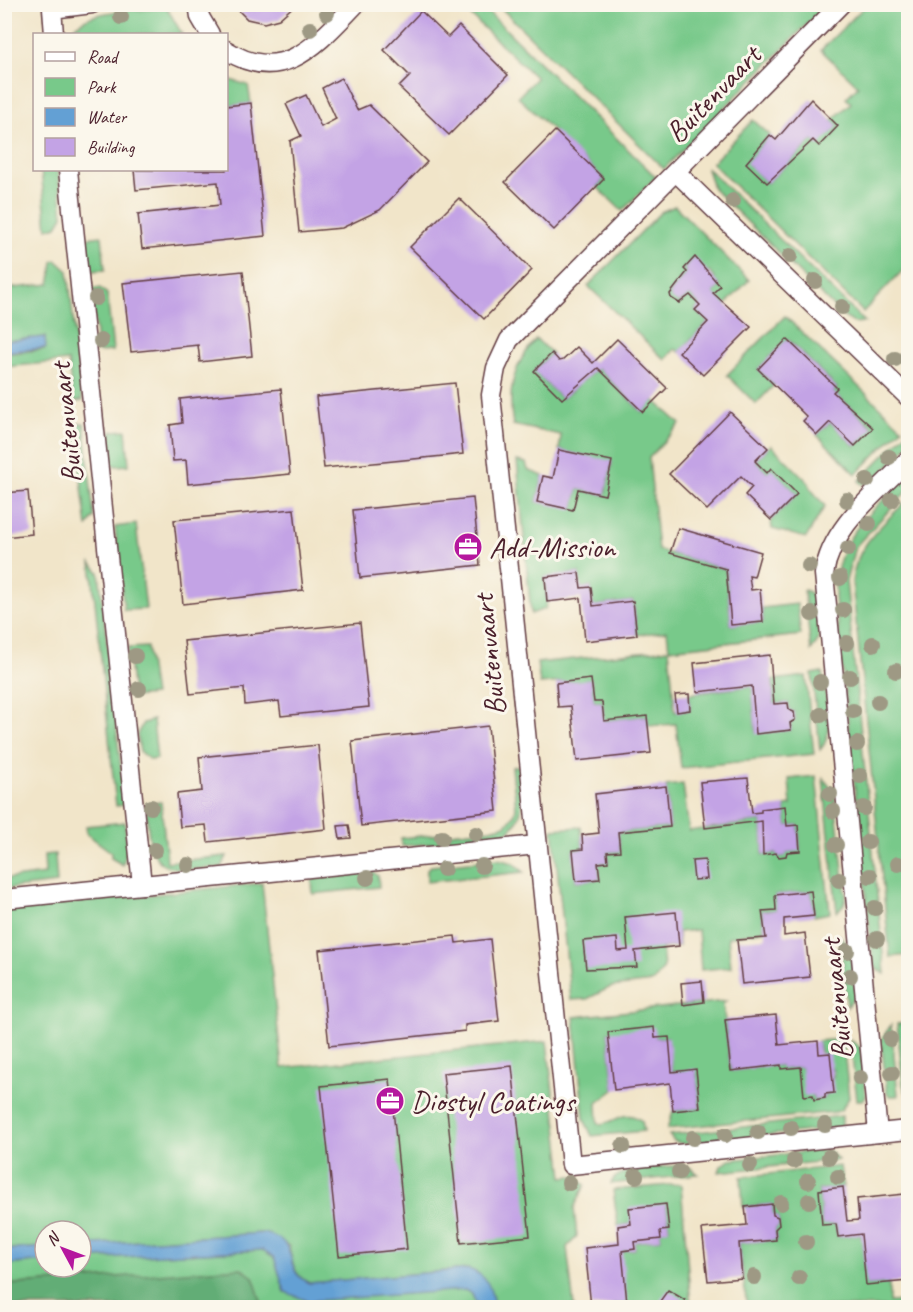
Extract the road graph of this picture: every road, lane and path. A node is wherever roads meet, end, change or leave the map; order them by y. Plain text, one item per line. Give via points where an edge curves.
1 (92, 4) edge
2 (198, 4) edge
3 (356, 4) edge
4 (841, 4) edge
5 (54, 33) edge
6 (209, 33) edge
7 (228, 51) edge
8 (68, 171) edge
9 (676, 172) junction
10 (909, 397) edge
11 (909, 460) edge
12 (537, 845) junction
13 (142, 885) junction
14 (4, 898) edge
15 (909, 1130) edge
16 (878, 1133) junction

1 - 5 street via 52,9
2 - 6 street
3 - 7 street via 315,47 291,61 264,64
4 - 9 street, Buitenvaart
8 - 13 street, Buitenvaart
9 - 10 street, Buitenvaart
9 - 12 street, Buitenvaart via 509,340 496,368 492,395
11 - 16 street, Buitenvaart via 836,536 827,553 824,574
12 - 13 street
12 - 16 street, Buitenvaart via 572,1165
13 - 14 street
15 - 16 street, Buitenvaart

